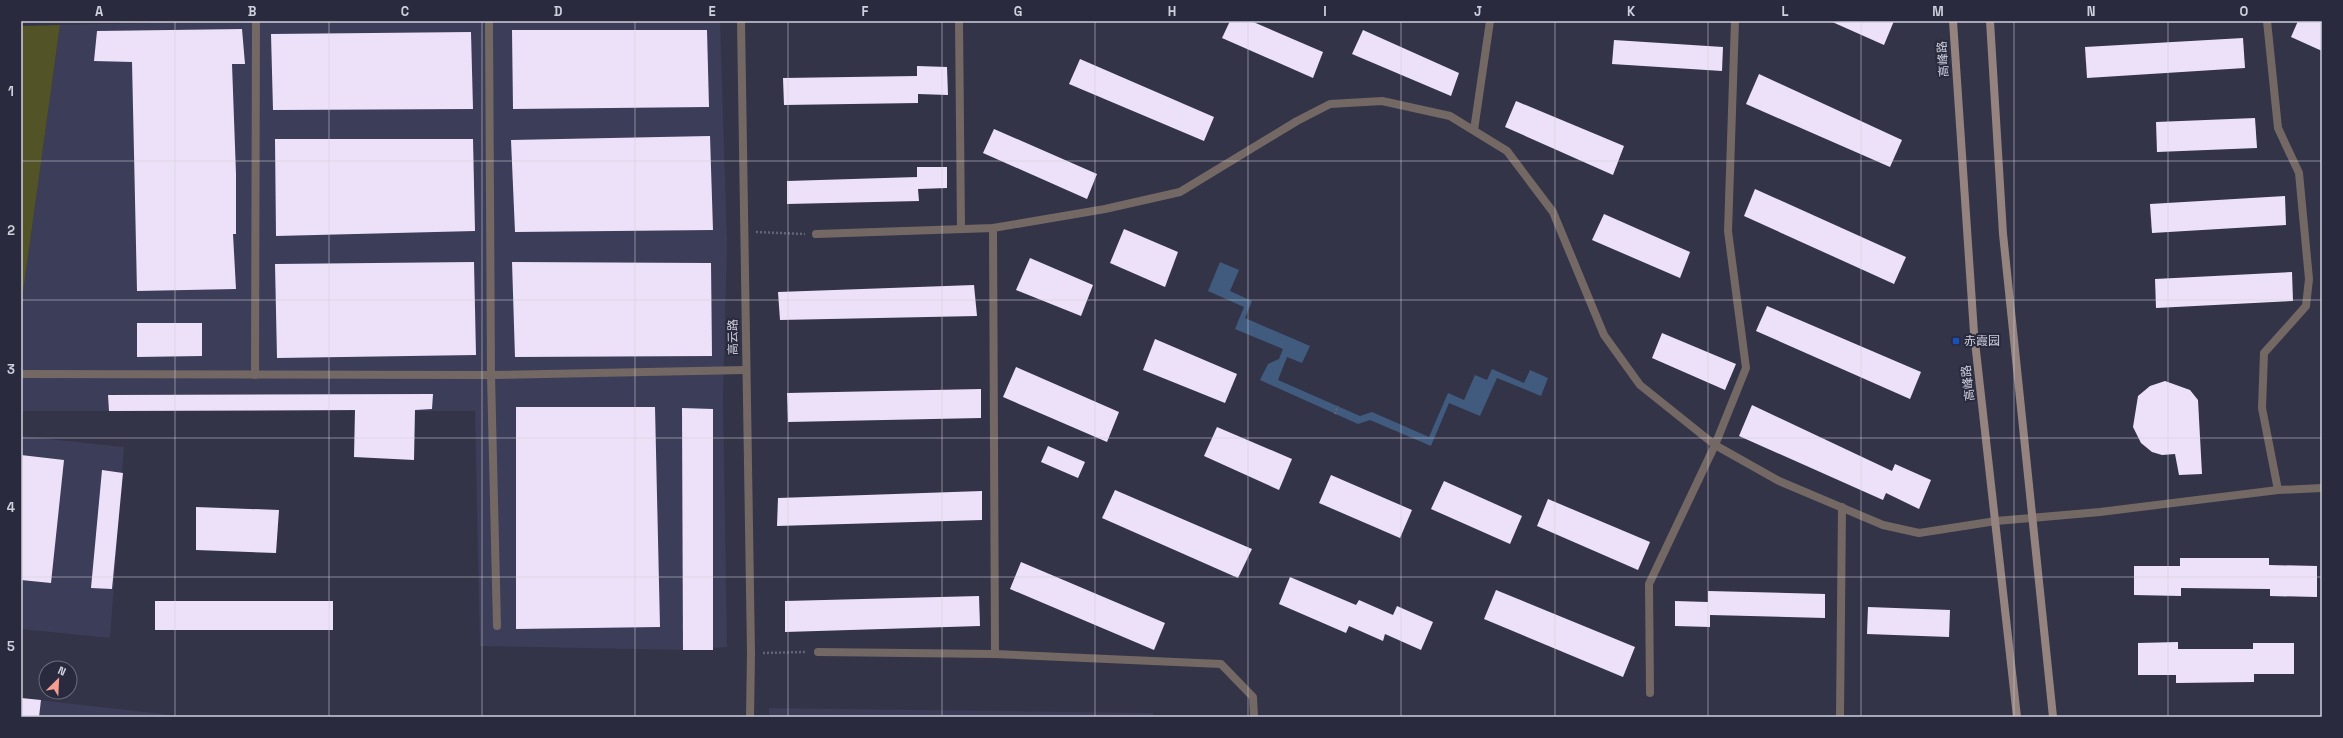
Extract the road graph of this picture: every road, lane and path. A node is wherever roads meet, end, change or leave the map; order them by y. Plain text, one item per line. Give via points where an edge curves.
1 (256, 21) edge
2 (489, 21) edge
3 (741, 21) edge
4 (959, 21) edge
5 (1490, 21) edge
6 (1735, 21) edge
7 (1953, 21) edge
8 (1990, 21) edge
9 (2267, 21) edge
10 (1474, 130) junction
11 (993, 228) junction
12 (961, 229) junction
13 (744, 231) junction
14 (816, 234) joint
15 (746, 370) junction
16 (21, 374) edge
17 (255, 375) junction
18 (491, 375) junction
19 (1338, 406) dead end
20 (1335, 414) dead end
21 (1714, 445) junction
22 (2322, 488) edge
23 (2278, 490) junction
24 (1842, 507) junction
25 (2031, 518) junction
26 (1996, 521) junction
27 (497, 626) dead end
28 (818, 652) joint
29 (751, 653) junction
30 (995, 654) junction
31 (1650, 693) dead end
32 (750, 717) edge
33 (1254, 717) edge
34 (1840, 717) edge
35 (2016, 717) edge
36 (2053, 717) edge

1 - 17 street
2 - 18 street
3 - 13 street, 高云路
4 - 12 street
5 - 10 street
6 - 21 street via 1728,231 1746,368
7 - 26 main road, 高峰路 via 1974,333
8 - 25 main road via 2003,234
9 - 23 street via 2278,128 2299,173 2308,279 2306,306 2264,353 2262,408
10 - 11 street via 1450,116 1382,100 1330,104 1297,121 1180,192
10 - 21 street via 1507,151 1553,212 1604,335 1640,385
11 - 12 street
11 - 30 street
12 - 14 street
13 - 14 path
13 - 15 street, 高云路
15 - 18 street
15 - 29 street, 高云路
16 - 17 street
17 - 18 street
18 - 27 street
19 - 20 path
21 - 24 street via 1780,481
21 - 31 street via 1649,584
22 - 23 street
23 - 25 street
24 - 26 street via 1883,525 1920,533
24 - 34 street
25 - 26 street
25 - 36 main road
26 - 35 main road, 高峰路
28 - 29 path
28 - 30 street
29 - 32 street, 高云路
30 - 33 street via 1221,664 1253,698

